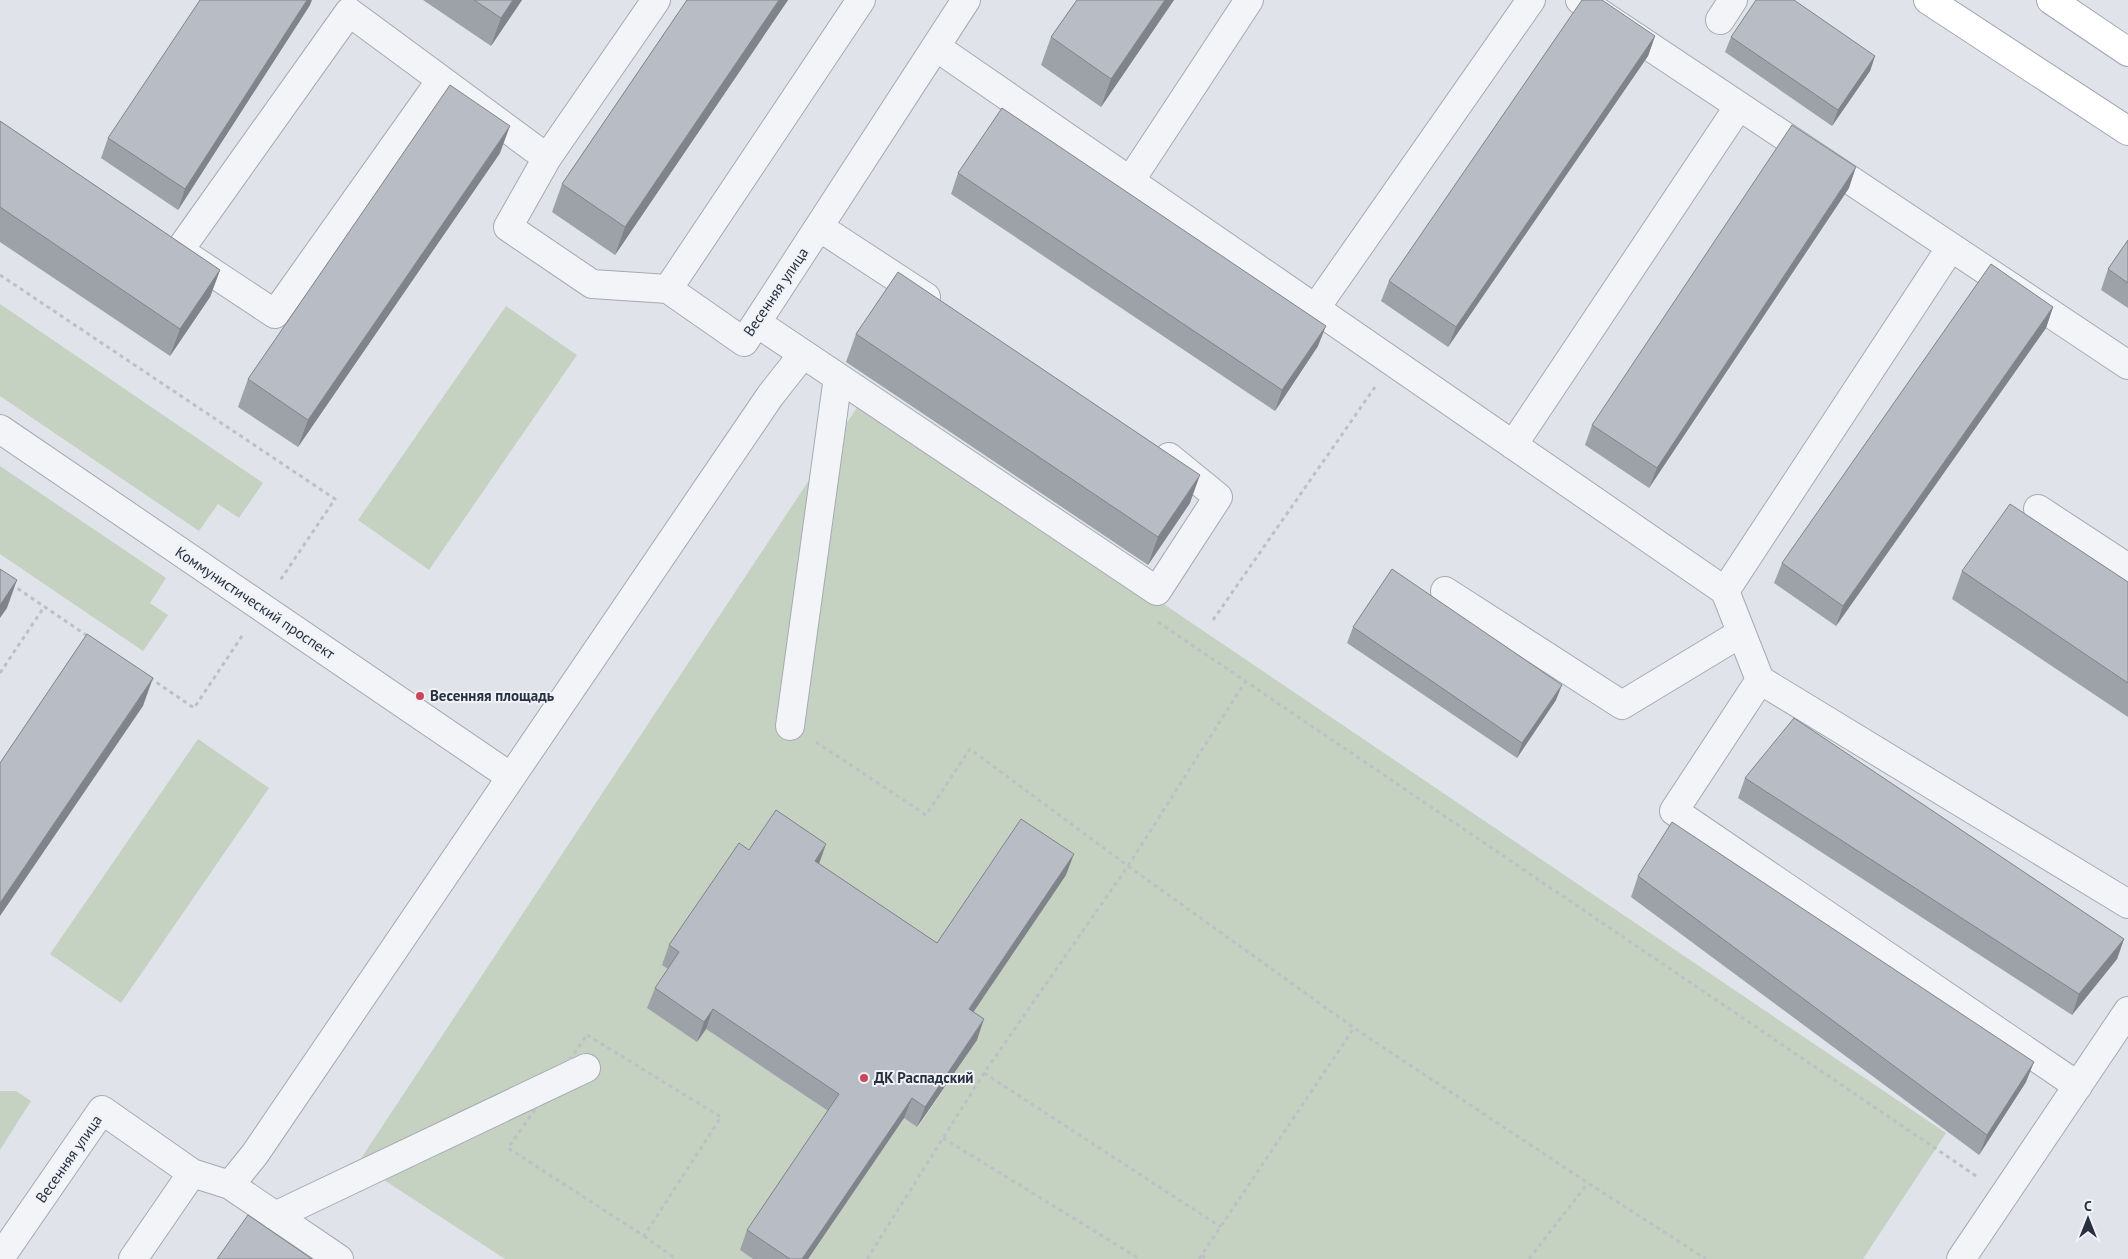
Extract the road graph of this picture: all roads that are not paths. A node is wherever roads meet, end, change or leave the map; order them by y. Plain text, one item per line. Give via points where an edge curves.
1 (656, 0) edge
2 (861, 0) edge
3 (966, 0) edge
4 (1249, 0) edge
5 (1532, 0) edge
6 (1580, 0) edge
7 (1928, 0) edge
8 (2058, 2) edge
9 (341, 6) edge
10 (936, 47) junction
11 (2128, 52) edge
12 (441, 80) junction
13 (1739, 106) junction
14 (2128, 131) edge
15 (546, 158) junction
16 (1130, 182) junction
17 (819, 227) junction
18 (155, 234) edge
19 (1951, 247) junction
20 (179, 250) junction
21 (668, 289) junction
22 (1315, 309) junction
23 (949, 312) edge
24 (757, 323) junction
25 (803, 354) junction
26 (2128, 364) edge
27 (838, 377) junction
28 (0, 429) edge
29 (1146, 442) edge
30 (1513, 445) junction
31 (2038, 508) dead end
32 (2128, 568) edge
33 (1724, 591) junction
34 (1445, 592) dead end
35 (1741, 633) junction
36 (1760, 680) junction
37 (790, 726) road end
38 (511, 778) junction
39 (2128, 904) edge
40 (2128, 1011) edge
41 (586, 1068) dead end
42 (2078, 1086) junction
43 (192, 1173) junction
44 (230, 1185) junction
45 (275, 1216) junction
46 (0, 1258) edge
47 (133, 1259) edge
48 (339, 1259) edge
49 (1962, 1259) edge

1 - 15 street
2 - 21 street
3 - 10 street, Весенняя улица
4 - 16 street
5 - 22 street
6 - 13 street
7 - 14 main road
8 - 11 main road
9 - 12 street
9 - 20 street
10 - 16 street
10 - 17 street, Весенняя улица
12 - 15 street
12 - 20 street via 275,314
13 - 19 street
13 - 30 street
15 - 21 street via 508,227 592,284
16 - 22 street
17 - 23 street
17 - 24 street, Весенняя улица
18 - 20 street
19 - 26 street
19 - 33 street
21 - 24 street, Весенняя улица via 744,342
22 - 30 street
24 - 25 street
25 - 27 street
25 - 38 street via 770,396
27 - 29 street via 1157,591 1218,497 1179,464
27 - 37 street
28 - 38 street, Коммунистический проспект
30 - 33 street
31 - 32 street
33 - 35 street
34 - 35 street via 1622,705
35 - 36 street
36 - 39 street
36 - 42 street via 1674,811
38 - 44 street via 261,1145
40 - 42 street
41 - 45 street
42 - 49 street
43 - 44 street
43 - 46 street, Весенняя улица via 102,1110
43 - 47 street
44 - 45 street
45 - 48 street

